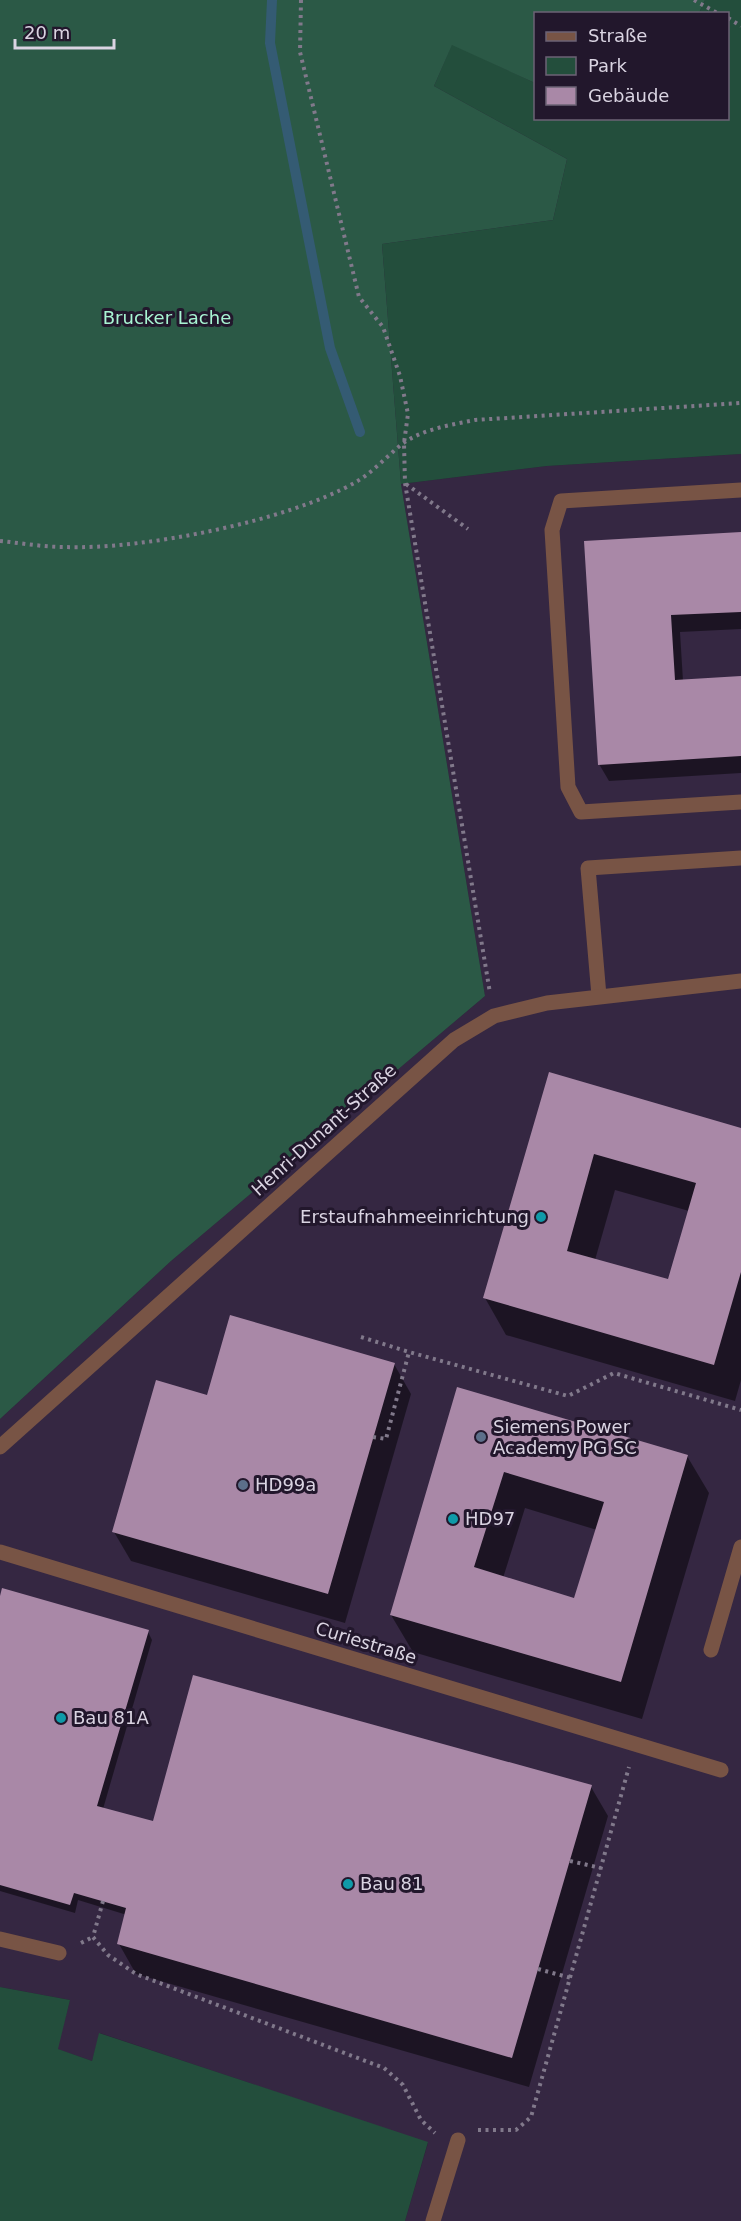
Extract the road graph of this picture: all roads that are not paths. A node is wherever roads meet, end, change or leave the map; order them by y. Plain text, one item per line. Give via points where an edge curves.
1 (741, 490) edge
2 (741, 802) edge
3 (741, 858) edge
4 (741, 981) edge
5 (599, 996) junction
6 (0, 1448) edge
7 (741, 1547) edge
8 (0, 1552) edge
9 (711, 1650) dead end
10 (721, 1770) dead end
11 (0, 1939) edge
12 (59, 1953) dead end
13 (458, 2140) road end
14 (433, 2221) edge

1 - 2 lane via 561,501 552,530 568,787 581,812
3 - 5 lane via 588,867
4 - 5 lane, Henri-Dunant-Straße
5 - 6 lane, Henri-Dunant-Straße via 494,1016 454,1040
7 - 9 lane
8 - 10 lane, Curiestraße
11 - 12 lane
13 - 14 lane

